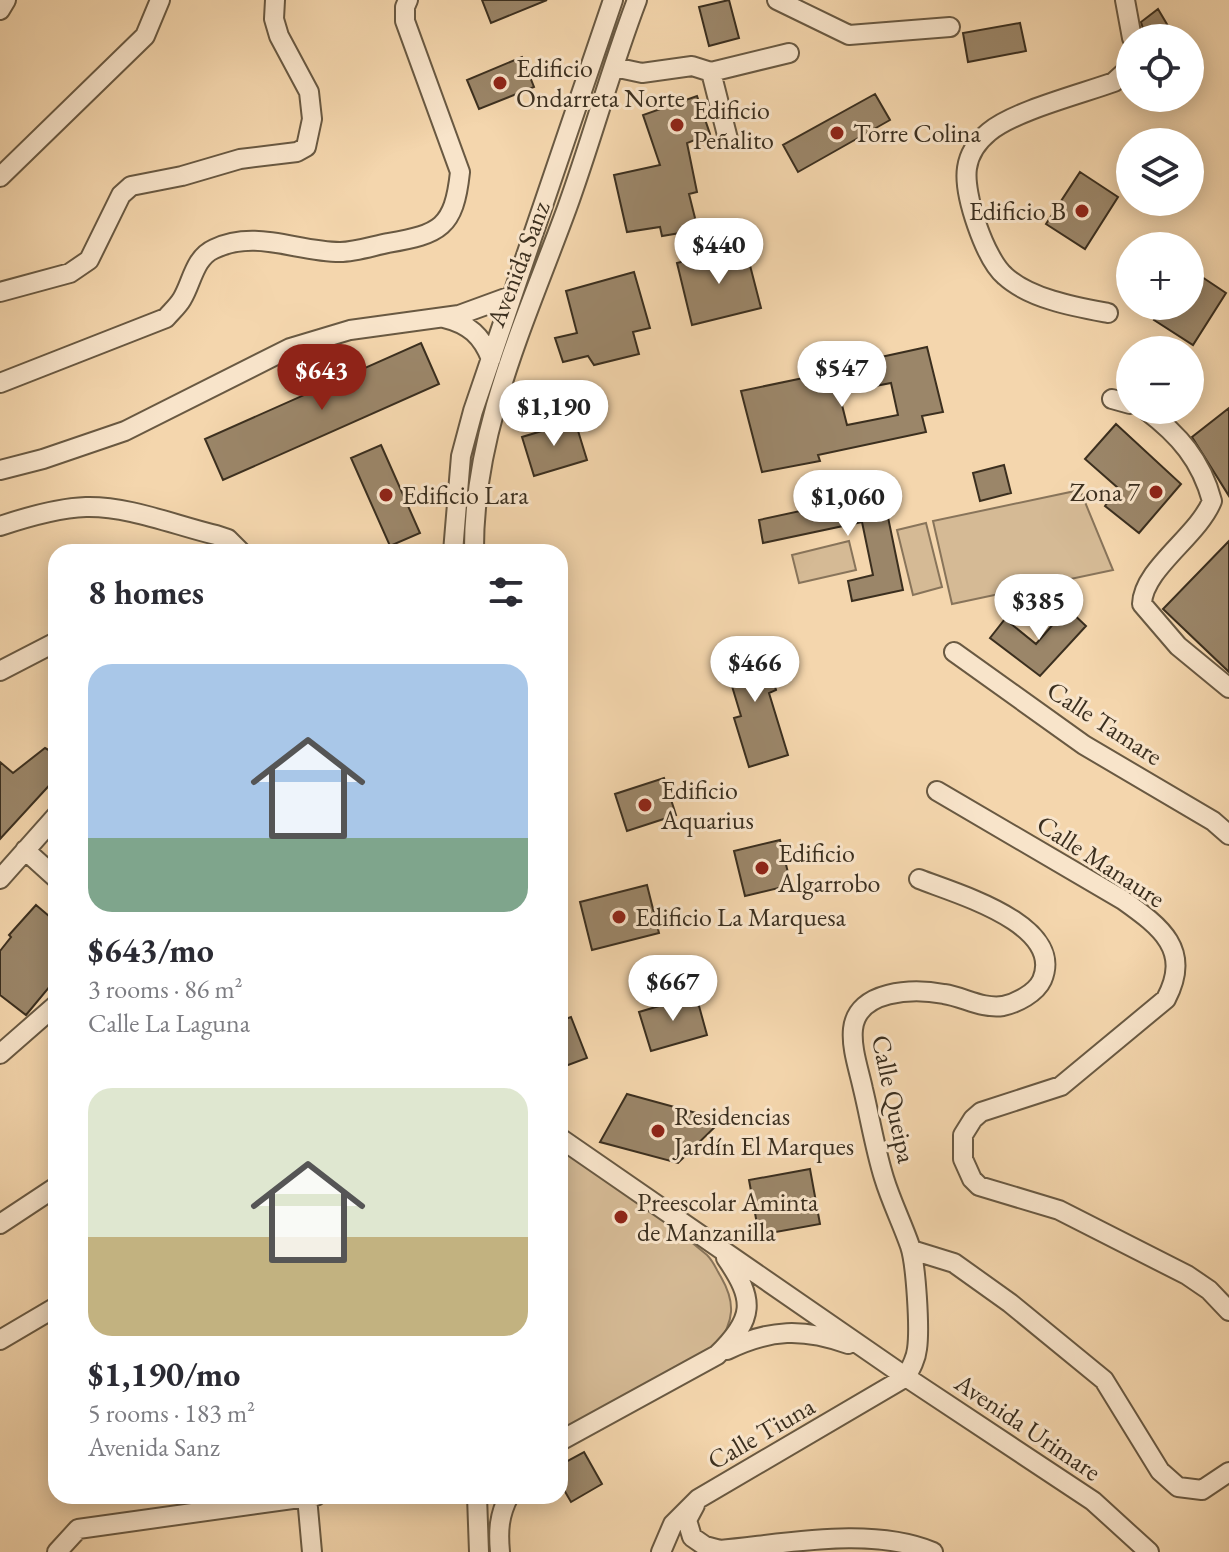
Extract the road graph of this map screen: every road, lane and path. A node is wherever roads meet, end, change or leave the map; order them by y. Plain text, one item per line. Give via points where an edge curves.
1 (6, 0) edge
2 (160, 0) edge
3 (275, 0) edge
4 (408, 0) edge
5 (613, 0) edge
6 (637, 0) edge
7 (777, 0) edge
8 (1125, 0) edge
9 (0, 10) edge
10 (1129, 24) edge
11 (950, 27) dead end
12 (789, 53) dead end
13 (614, 67) junction
14 (711, 72) junction
15 (1116, 80) edge
16 (728, 139) dead end
17 (0, 177) edge
18 (0, 292) edge
19 (511, 296) junction
20 (1108, 313) dead end
21 (442, 318) junction
22 (491, 359) junction
23 (0, 383) edge
24 (1163, 424) edge
25 (0, 470) edge
26 (0, 526) edge
27 (233, 544) edge
28 (454, 544) edge
29 (474, 544) edge
30 (48, 646) edge
31 (954, 652) dead end
32 (0, 671) edge
33 (1229, 688) edge
34 (937, 791) dead end
35 (48, 825) edge
36 (1229, 835) edge
37 (25, 850) junction
38 (48, 871) edge
39 (0, 879) edge
40 (919, 879) dead end
41 (48, 1012) edge
42 (0, 1054) edge
43 (568, 1144) edge
44 (48, 1192) edge
45 (0, 1224) edge
46 (719, 1249) junction
47 (912, 1250) junction
48 (1229, 1311) edge
49 (48, 1312) edge
50 (0, 1340) edge
51 (872, 1353) junction
52 (717, 1355) junction
53 (906, 1377) junction
54 (568, 1436) edge
55 (1229, 1472) edge
56 (698, 1499) junction
57 (260, 1504) edge
58 (311, 1504) edge
59 (477, 1504) edge
60 (505, 1504) edge
61 (852, 1545) edge
62 (57, 1552) edge
63 (312, 1552) edge
64 (479, 1552) edge
65 (500, 1552) edge
66 (661, 1552) edge
67 (933, 1552) edge
68 (1149, 1552) edge

1 - 9 street
2 - 17 street via 145,36
3 - 18 street via 279,36 309,92 312,119 306,147 131,186 121,195 89,260 70,273
4 - 23 street via 405,21 460,172 451,215 436,232 340,252 244,240 228,244 206,254 182,300 166,318
5 - 19 street, Avenida Sanz
6 - 13 street, Avenida Sanz
7 - 11 street via 849,35
8 - 10 street
12 - 14 street
13 - 14 street via 642,73 692,66
13 - 29 street, Avenida Sanz via 503,375 478,481
14 - 16 street
15 - 20 street via 1005,121 975,147 967,169 980,232 1004,276 1064,305
19 - 21 street
19 - 22 street, Avenida Sanz
21 - 22 street via 474,331
21 - 25 street via 350,330 290,348 125,431
22 - 28 street, Avenida Sanz via 461,456
24 - 33 street via 1192,453 1212,501 1194,531 1150,580 1142,604 1178,646
26 - 27 street via 87,507 137,514
30 - 32 street
31 - 36 street, Calle Tamare via 1084,745
34 - 48 street, Calle Manaure via 1141,912 1167,938 1176,959 1177,979 1166,999 1061,1086 993,1107 973,1119 963,1135 967,1171 979,1186 1059,1210 1187,1275
35 - 37 street
37 - 38 street
37 - 39 street
40 - 47 street, Calle Queipa via 1010,916 1035,938 1045,962 1039,985 1005,1005 909,992 878,997 860,1009 854,1021 856,1059 884,1178
41 - 42 street
43 - 46 street
44 - 45 street
46 - 51 street, Avenida Urimare
46 - 52 street via 746,1290 748,1305 737,1336
47 - 53 street, Calle Queipa via 918,1346
47 - 55 street via 954,1263 1104,1380 1160,1471 1178,1487 1202,1490
49 - 50 street
51 - 52 street, Avenida Urimare via 818,1335 785,1332 751,1338
51 - 53 street, Avenida Urimare
52 - 54 street
53 - 56 street, Calle Tiuna
53 - 68 street, Avenida Urimare via 1093,1501
56 - 61 street via 688,1529 705,1546 720,1550
56 - 66 street, Calle Tiuna via 673,1524
57 - 62 street via 78,1529
58 - 63 street
59 - 64 street
60 - 65 street via 498,1527
61 - 67 street via 899,1543

